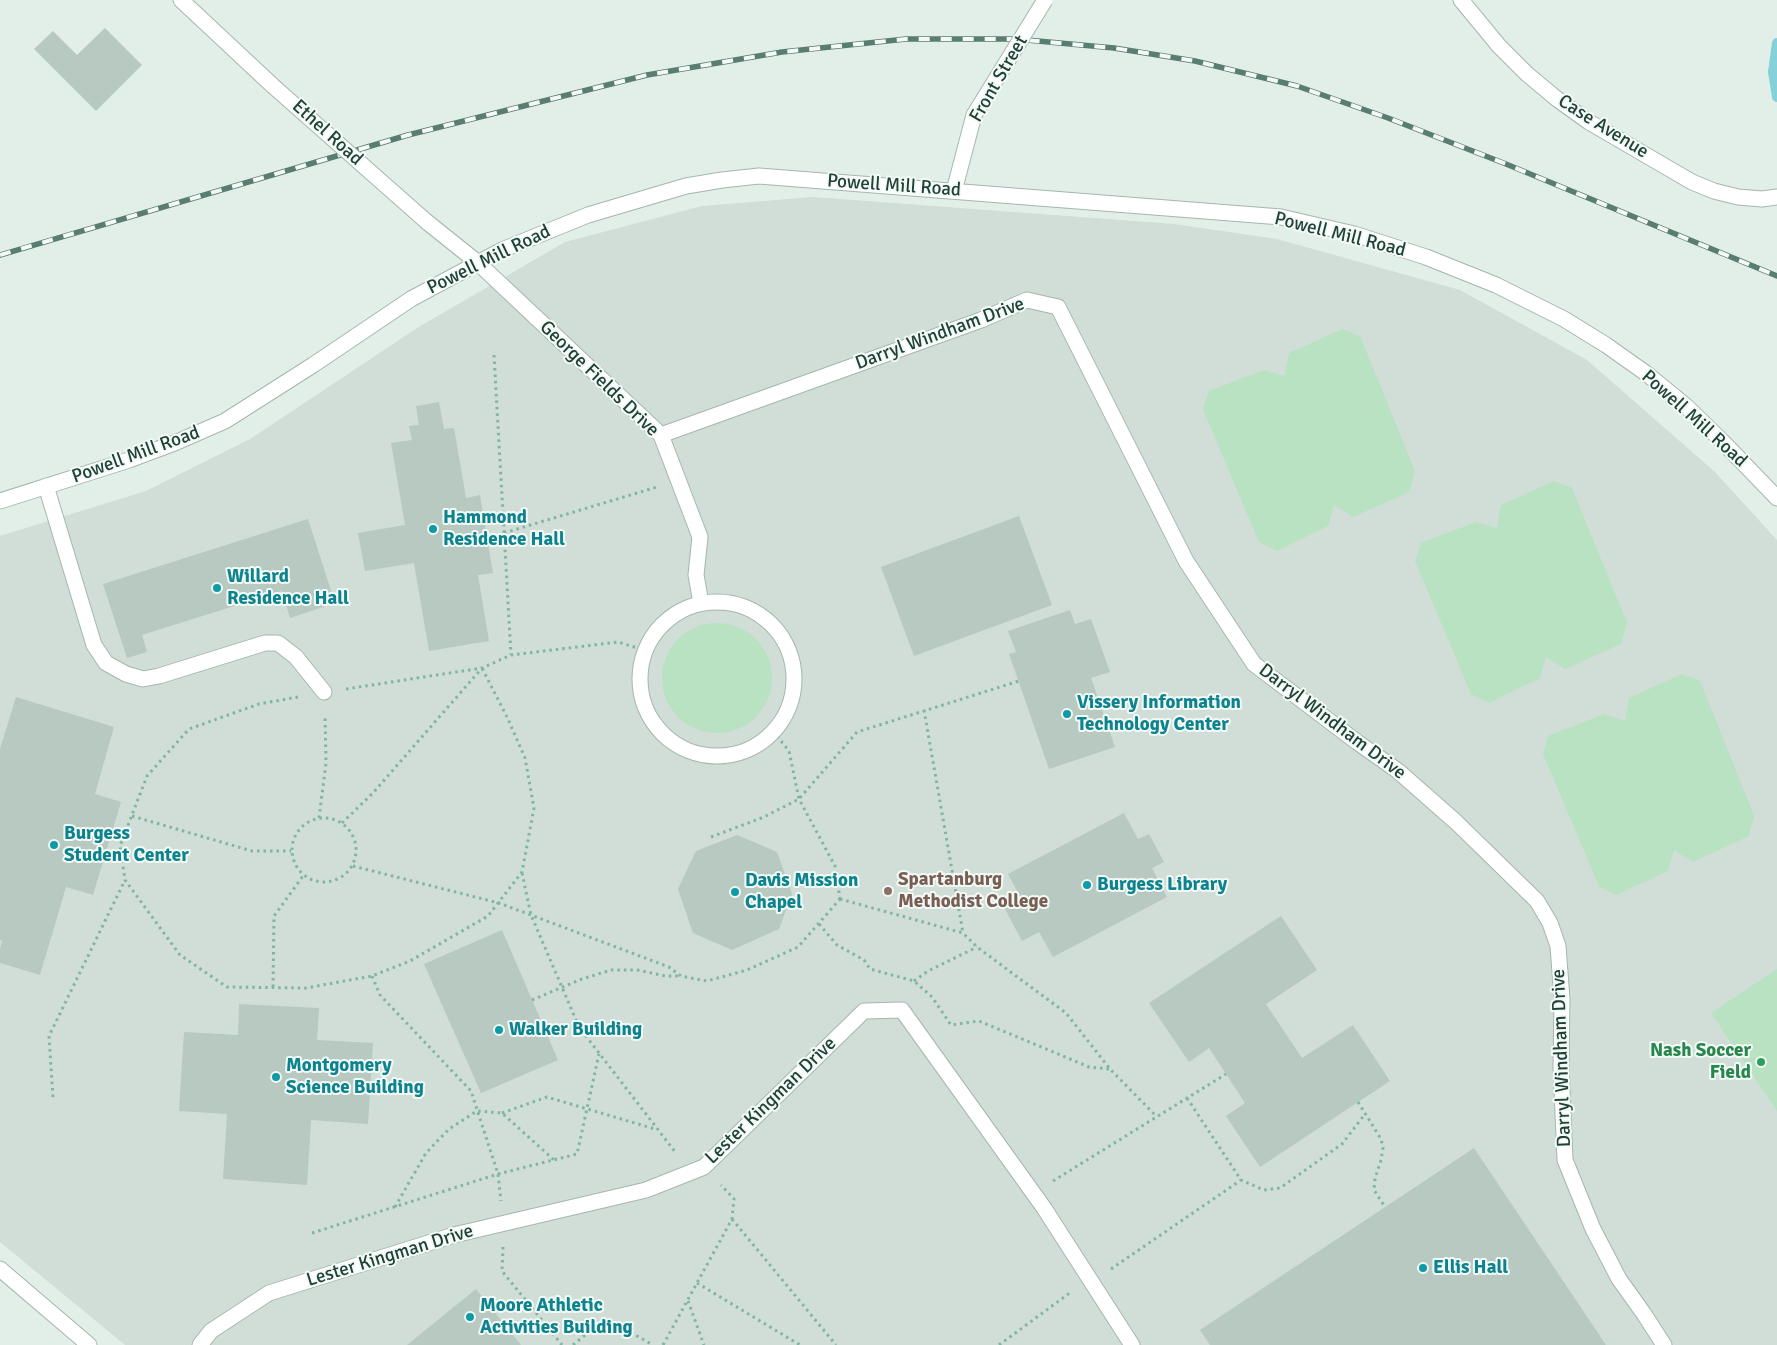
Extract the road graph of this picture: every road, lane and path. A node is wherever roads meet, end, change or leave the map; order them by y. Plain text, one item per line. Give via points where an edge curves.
1 (181, 0) edge
2 (1045, 0) edge
3 (1461, 0) edge
4 (954, 191) junction
5 (1777, 197) edge
6 (477, 262) junction
7 (494, 355) dead end
8 (661, 435) junction
9 (678, 480) junction
10 (46, 486) junction
11 (1777, 498) edge
12 (0, 501) edge
13 (504, 533) junction
14 (701, 603) junction
15 (647, 650) junction
16 (511, 655) junction
17 (482, 668) junction
18 (1019, 681) dead end
19 (324, 692) junction
20 (924, 710) junction
21 (773, 731) junction
22 (799, 799) junction
23 (131, 816) junction
24 (319, 818) junction
25 (342, 822) junction
26 (711, 837) dead end
27 (291, 851) junction
28 (353, 866) junction
29 (522, 872) junction
30 (303, 876) junction
31 (125, 880) junction
32 (840, 900) junction
33 (499, 903) junction
34 (531, 915) junction
35 (819, 924) junction
36 (963, 933) junction
37 (977, 947) junction
38 (372, 976) junction
39 (681, 976) junction
40 (914, 981) junction
41 (273, 987) junction
42 (562, 987) junction
43 (532, 1000) dead end
44 (599, 1053) junction
45 (1110, 1069) junction
46 (1226, 1074) dead end
47 (53, 1097) dead end
48 (1187, 1098) junction
49 (1358, 1102) dead end
50 (587, 1108) junction
51 (477, 1111) junction
52 (502, 1113) junction
53 (1365, 1114) junction
54 (1157, 1117) junction
55 (656, 1129) junction
56 (554, 1160) junction
57 (704, 1166) junction
58 (498, 1174) junction
59 (1241, 1180) junction
60 (1033, 1194) junction
61 (395, 1207) junction
62 (1385, 1207) dead end
63 (732, 1219) junction
64 (504, 1223) junction
65 (312, 1233) dead end
66 (0, 1269) edge
67 (1091, 1282) junction
68 (697, 1283) junction
69 (688, 1300) junction
70 (89, 1345) edge
71 (200, 1345) edge
72 (562, 1345) edge
73 (574, 1345) edge
74 (653, 1345) edge
75 (663, 1345) edge
76 (704, 1345) edge
77 (800, 1345) edge
78 (836, 1345) edge
79 (999, 1345) edge
80 (1132, 1345) edge
81 (1664, 1345) edge

1 - 6 street, Ethel Road, bridge via 427,222
2 - 4 street, Front Street, bridge via 974,115
3 - 5 street, Case Avenue via 1527,74 1590,122 1692,182 1714,191 1738,197
4 - 6 street, Powell Mill Road via 759,176 722,180 686,186 588,215
4 - 11 street, Powell Mill Road via 1281,217 1354,234 1426,257 1496,285 1564,319 1606,345 1686,406
6 - 8 street, George Fields Drive
6 - 10 street, Powell Mill Road via 411,299 225,421 129,460
7 - 13 path
8 - 9 street, George Fields Drive
8 - 81 street, Darryl Windham Drive via 981,320 1027,300 1058,307 1186,561 1254,664 1398,771 1538,900 1558,946 1565,1160 1592,1229 1619,1279
9 - 13 path
9 - 14 street, George Fields Drive via 700,537 696,575
10 - 12 street, Powell Mill Road
10 - 19 street via 94,645 106,663 143,679 265,643 278,643 296,657
13 - 16 path
14 - 15 street via 673,616 652,637
14 - 21 street via 732,603 746,608 760,614 781,635 794,663 794,693 783,721
15 - 16 path via 618,642
15 - 21 street via 641,665 642,696 654,723 675,744 704,755 734,754 762,743
16 - 17 path
17 - 19 path
17 - 25 path via 373,793
17 - 29 path via 525,758 534,808
18 - 20 path
19 - 23 path via 259,704 189,728 147,776
19 - 24 path via 326,762
20 - 22 path via 857,732
20 - 36 path
21 - 22 path via 789,751
22 - 26 path via 764,817
22 - 32 path via 835,866
23 - 27 path via 252,851
23 - 31 path via 120,846
24 - 25 path
24 - 27 path via 299,829
25 - 28 path via 356,840
27 - 30 path via 294,864
28 - 30 path via 343,877 330,882 316,882
28 - 33 path
29 - 33 path
29 - 34 path
30 - 41 path via 274,916
31 - 41 path via 180,955 227,986
31 - 47 path via 49,1036
32 - 35 path
32 - 36 path
33 - 34 path
33 - 38 path via 488,916 410,960
34 - 39 path via 669,967
34 - 42 path
35 - 39 path via 798,947 747,970 707,981
35 - 40 path via 837,945 864,960 870,969
36 - 37 path
37 - 40 path
37 - 45 path via 1066,1013
38 - 41 path via 306,988
38 - 51 path via 380,994 471,1091
39 - 42 path via 611,970
40 - 45 path via 932,997 951,1025 979,1020 1090,1067
42 - 43 path
42 - 44 path via 579,1027
44 - 50 path
44 - 55 path
45 - 54 path
46 - 48 path
48 - 54 path
48 - 59 path
49 - 53 path
50 - 52 path via 547,1098
50 - 55 path
50 - 56 path via 577,1154
51 - 52 path
51 - 58 path
51 - 61 path via 449,1129 426,1153
52 - 56 path
53 - 59 path via 1342,1144 1280,1188 1264,1190
53 - 62 path via 1383,1148 1374,1190
54 - 60 path
55 - 57 path via 674,1152
56 - 58 path
57 - 60 street, Lester Kingman Drive via 864,1012 902,1010
57 - 63 path via 734,1199
57 - 64 street, Lester Kingman Drive via 646,1190
58 - 61 path
58 - 64 path
59 - 67 path
60 - 67 street, Lester Kingman Drive
61 - 65 path
63 - 68 path
63 - 78 path
64 - 71 street, Lester Kingman Drive via 454,1235 269,1293 211,1330
64 - 72 path via 502,1270
66 - 70 street
67 - 79 path via 1069,1293
67 - 80 street, Lester Kingman Drive
68 - 69 path
68 - 77 path
69 - 75 path
69 - 76 path
73 - 74 path via 590,1331 604,1326 621,1327

